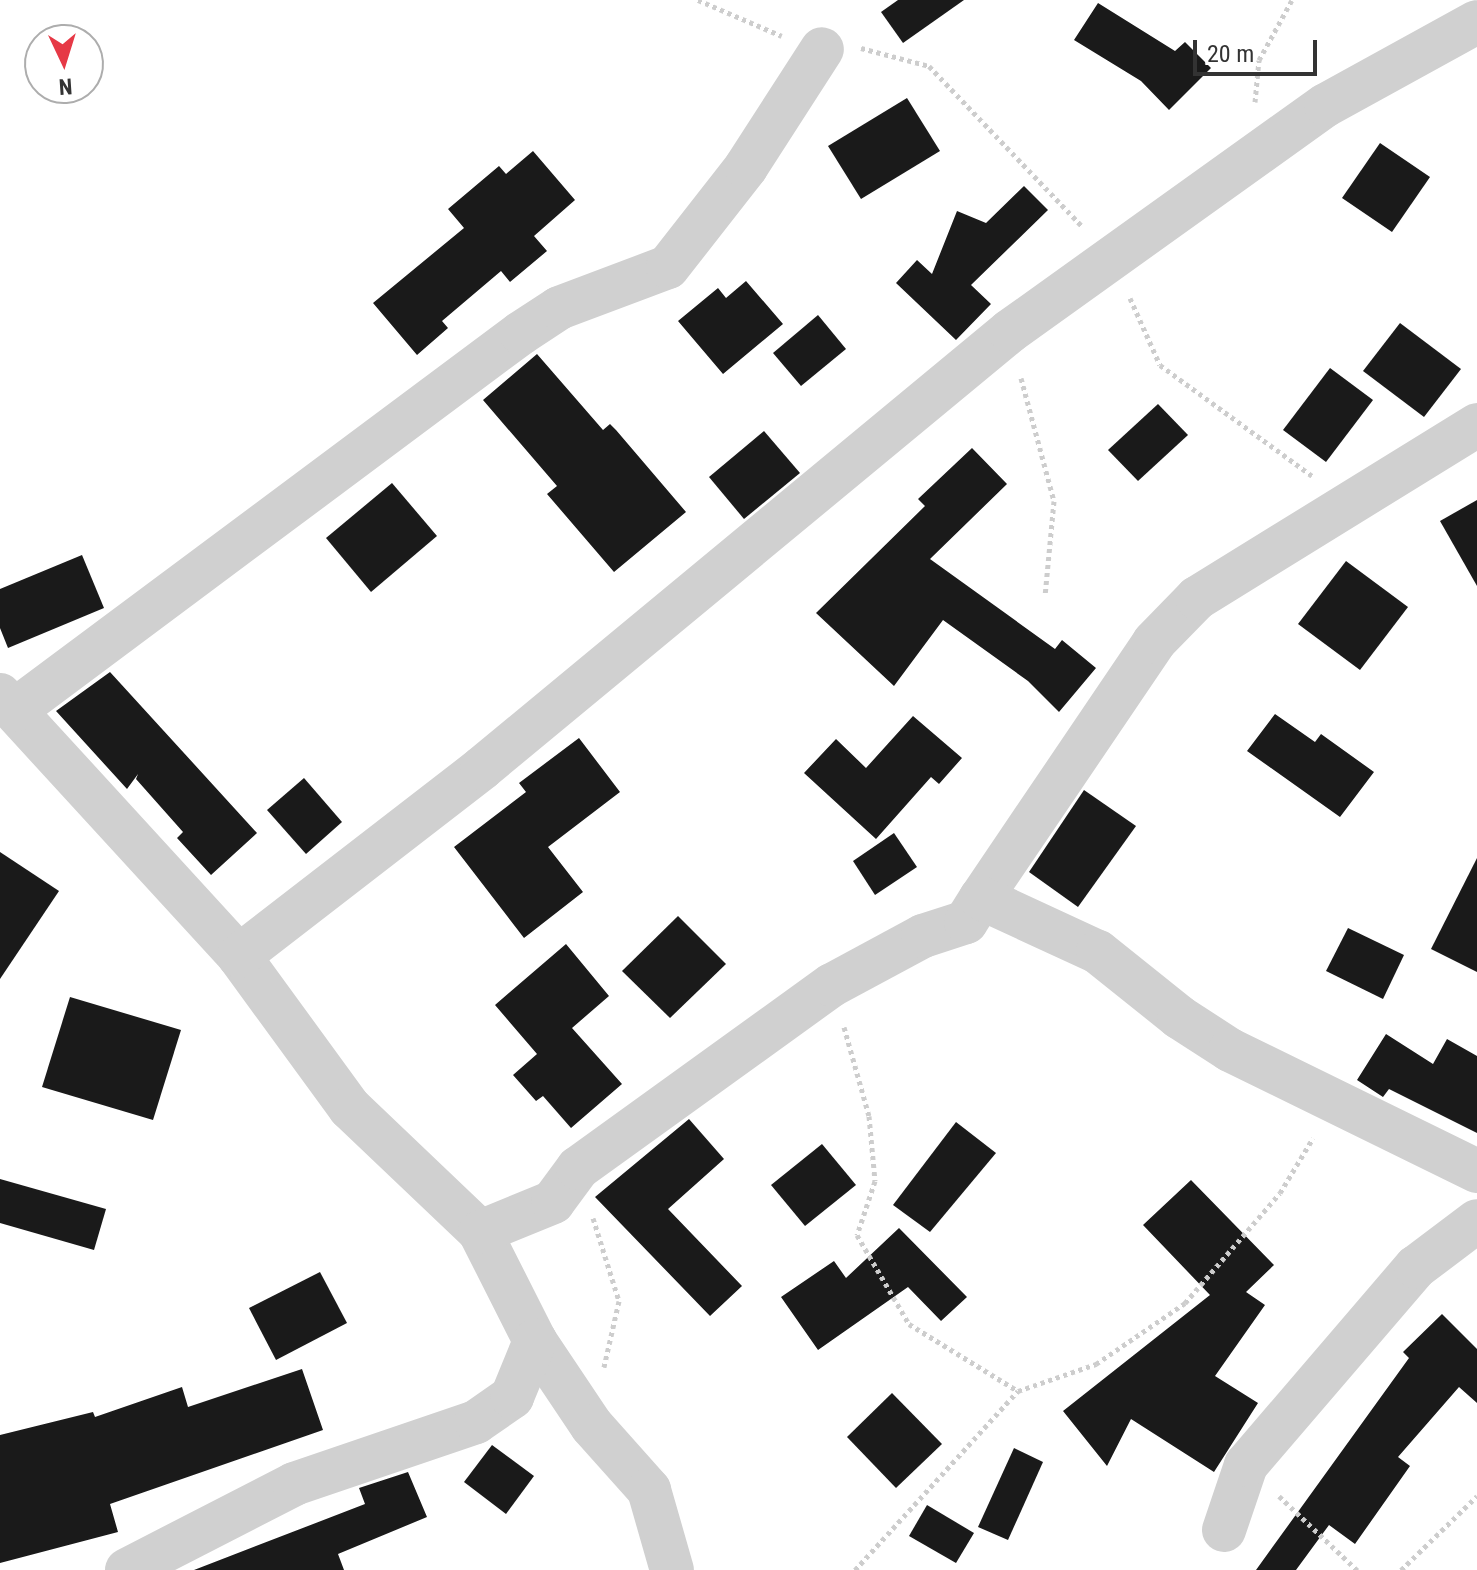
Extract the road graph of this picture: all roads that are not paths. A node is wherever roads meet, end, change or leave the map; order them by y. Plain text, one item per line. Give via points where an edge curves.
1 (1477, 22) edge
2 (822, 49) road end
3 (1477, 425) edge
4 (8, 717) edge
5 (981, 898) junction
6 (239, 956) junction
7 (1477, 1171) edge
8 (1477, 1221) edge
9 (480, 1232) junction
10 (535, 1341) junction
11 (1224, 1530) dead end
12 (127, 1570) edge
13 (672, 1570) edge

1 - 6 street via 1326,105 1010,331 482,768
2 - 4 street via 746,167 668,267 559,308 521,333
3 - 5 street via 1197,598 1154,642
4 - 6 street
5 - 7 street via 1098,952 1230,1050
5 - 9 street via 966,922 923,936 832,985 578,1168 553,1202
6 - 9 street via 350,1108
8 - 11 street via 1416,1267 1246,1465
9 - 10 street
10 - 12 street via 512,1397 476,1422 294,1484
10 - 13 street via 592,1426 649,1490

